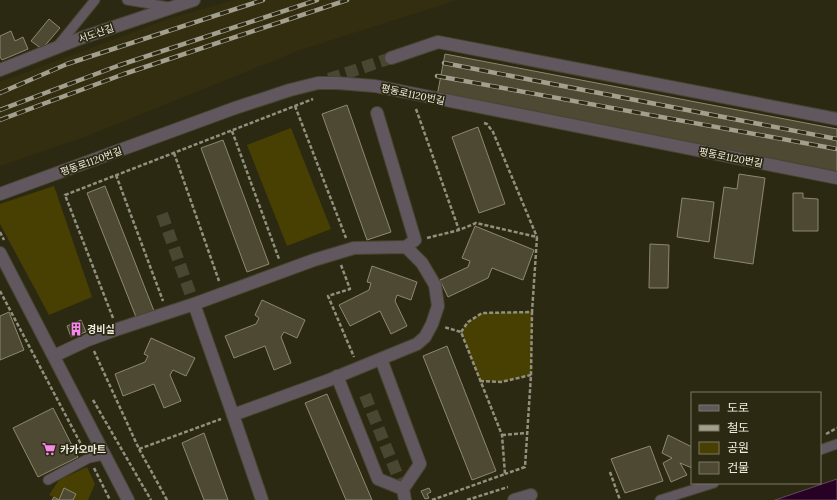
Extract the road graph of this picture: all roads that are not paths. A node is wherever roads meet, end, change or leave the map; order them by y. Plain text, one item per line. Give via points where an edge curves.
1 (95, 0) edge
2 (128, 0) edge
3 (194, 0) edge
4 (170, 8) junction
5 (56, 48) junction
6 (391, 58) tunnel mouth
7 (0, 70) edge
8 (377, 113) dead end
9 (837, 119) edge
10 (837, 178) edge
11 (0, 194) edge
12 (411, 244) junction
13 (0, 253) edge
14 (194, 304) junction
15 (54, 356) junction
16 (381, 359) junction
17 (337, 376) junction
18 (233, 415) junction
19 (837, 444) edge
20 (821, 450) edge
21 (104, 455) junction
22 (48, 480) dead end
23 (711, 484) edge
24 (404, 494) edge
25 (531, 495) dead end
26 (128, 500) edge
27 (262, 500) edge
28 (514, 500) edge
29 (660, 500) edge

1 - 5 lane
2 - 4 lane
3 - 4 street, 서도산길
4 - 5 street, 서도산길
5 - 7 street, 서도산길
6 - 9 street via 438,42
8 - 12 street
10 - 11 street, 평동로1120번길 via 375,86 324,81 236,108
12 - 14 street via 350,249
12 - 16 street via 435,285 438,306 425,337 417,344
13 - 15 street
14 - 15 street via 88,340
14 - 18 street
15 - 21 street
16 - 17 street
16 - 24 street via 420,464
17 - 18 street
17 - 24 street via 378,479
18 - 27 street
19 - 20 lane
21 - 22 lane via 89,458
21 - 26 street
23 - 29 lane
25 - 28 street

